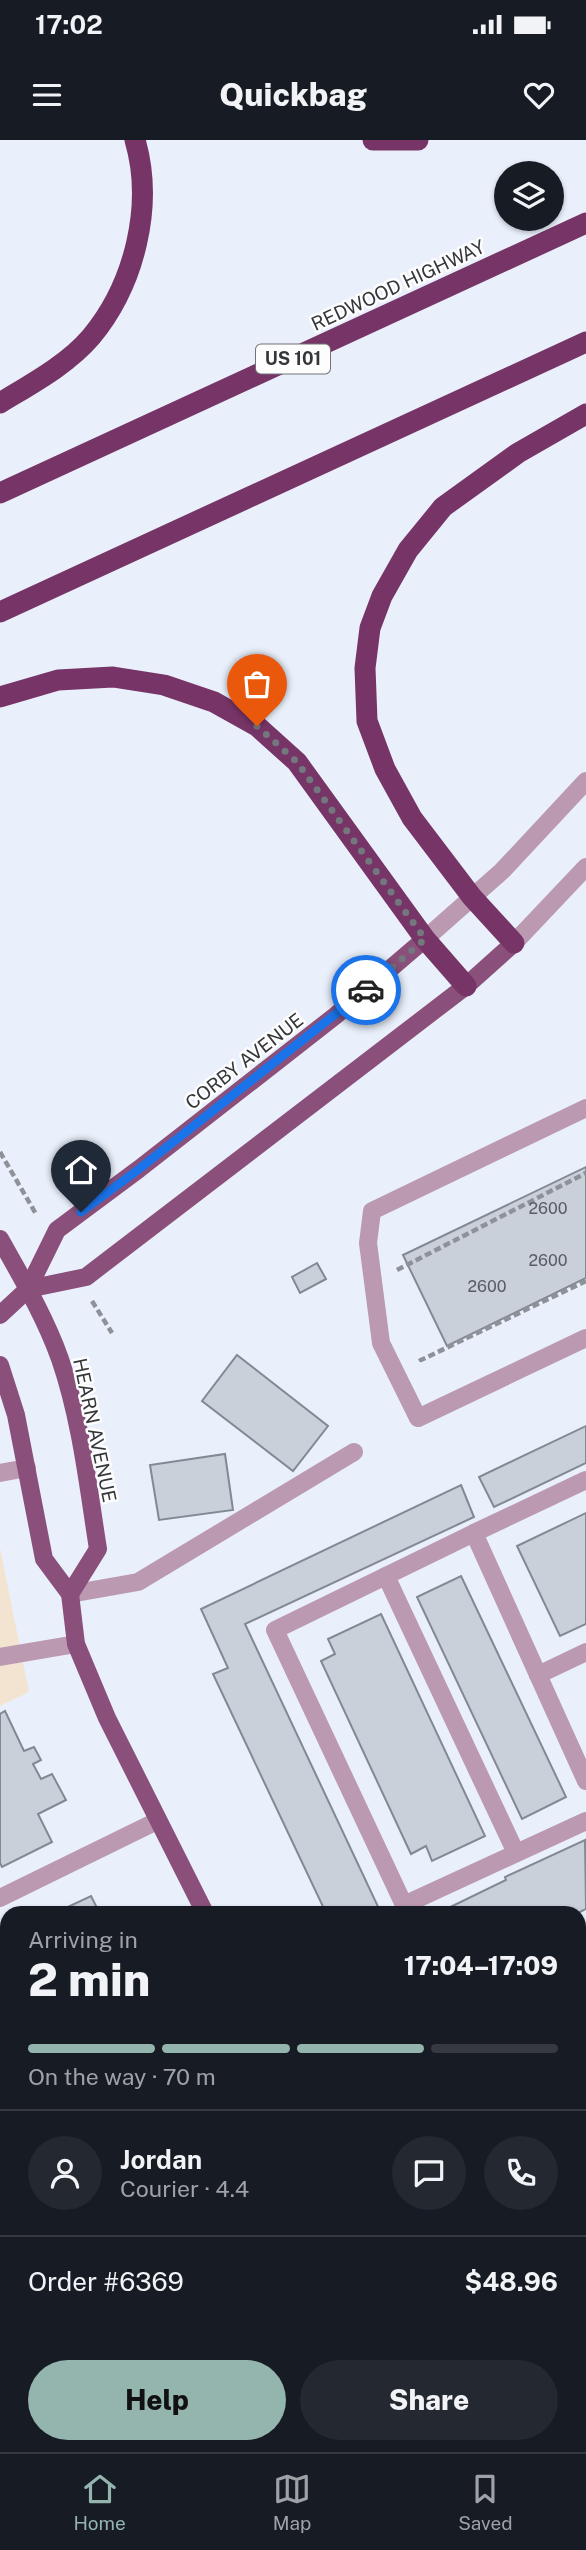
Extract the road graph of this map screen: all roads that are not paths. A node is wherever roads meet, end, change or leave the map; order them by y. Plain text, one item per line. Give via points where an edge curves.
1 (135, 140) edge
2 (373, 140) edge
3 (418, 140) edge
4 (586, 222) edge
5 (586, 342) edge
6 (0, 403) edge
7 (586, 414) edge
8 (0, 493) edge
9 (0, 612) edge
10 (0, 698) edge
11 (586, 781) edge
12 (586, 867) edge
13 (472, 897) junction
14 (425, 939) junction
15 (514, 943) junction
16 (466, 986) junction
17 (586, 1108) edge
18 (0, 1239) edge
19 (28, 1289) junction
20 (0, 1315) edge
21 (586, 1338) edge
22 (0, 1366) edge
23 (354, 1452) dead end
24 (27, 1468) junction
25 (0, 1473) edge
26 (586, 1480) edge
27 (474, 1533) junction
28 (386, 1576) junction
29 (70, 1594) junction
30 (76, 1644) junction
31 (586, 1652) edge
32 (0, 1657) edge
33 (538, 1675) junction
34 (586, 1781) edge
35 (157, 1821) junction
36 (586, 1821) edge
37 (516, 1853) junction
38 (0, 1898) edge
39 (201, 1906) edge

1 - 6 highway via 142,163 142,208 122,290 91,337 40,379
2 - 3 highway
4 - 8 highway, REDWOOD HIGHWAY / US 101
5 - 9 highway
7 - 13 highway via 518,453 443,508 408,550 370,628 365,668 368,721 385,769 412,818
10 - 14 highway via 58,680 113,677 164,685 214,702 257,726 297,762
11 - 13 street, CORBY AVENUE
12 - 15 street
13 - 14 street, CORBY AVENUE
13 - 15 highway
14 - 16 highway
14 - 19 main road, CORBY AVENUE via 324,1025 57,1230
15 - 16 main road
16 - 19 main road via 86,1277
17 - 21 street via 372,1212 368,1244 381,1343 418,1418
18 - 19 main road, HEARN AVENUE
19 - 20 main road, CORBY AVENUE
19 - 29 main road, HEARN AVENUE via 69,1393 98,1549
22 - 24 main road
23 - 29 street via 138,1582
24 - 25 street
24 - 29 main road via 44,1559
26 - 27 street
27 - 28 street
27 - 33 street
28 - 37 street
28 - 37 street via 275,1630 404,1905
29 - 30 main road
30 - 32 street
30 - 35 main road
31 - 33 street
33 - 34 street
35 - 38 street
35 - 39 main road
36 - 37 street

